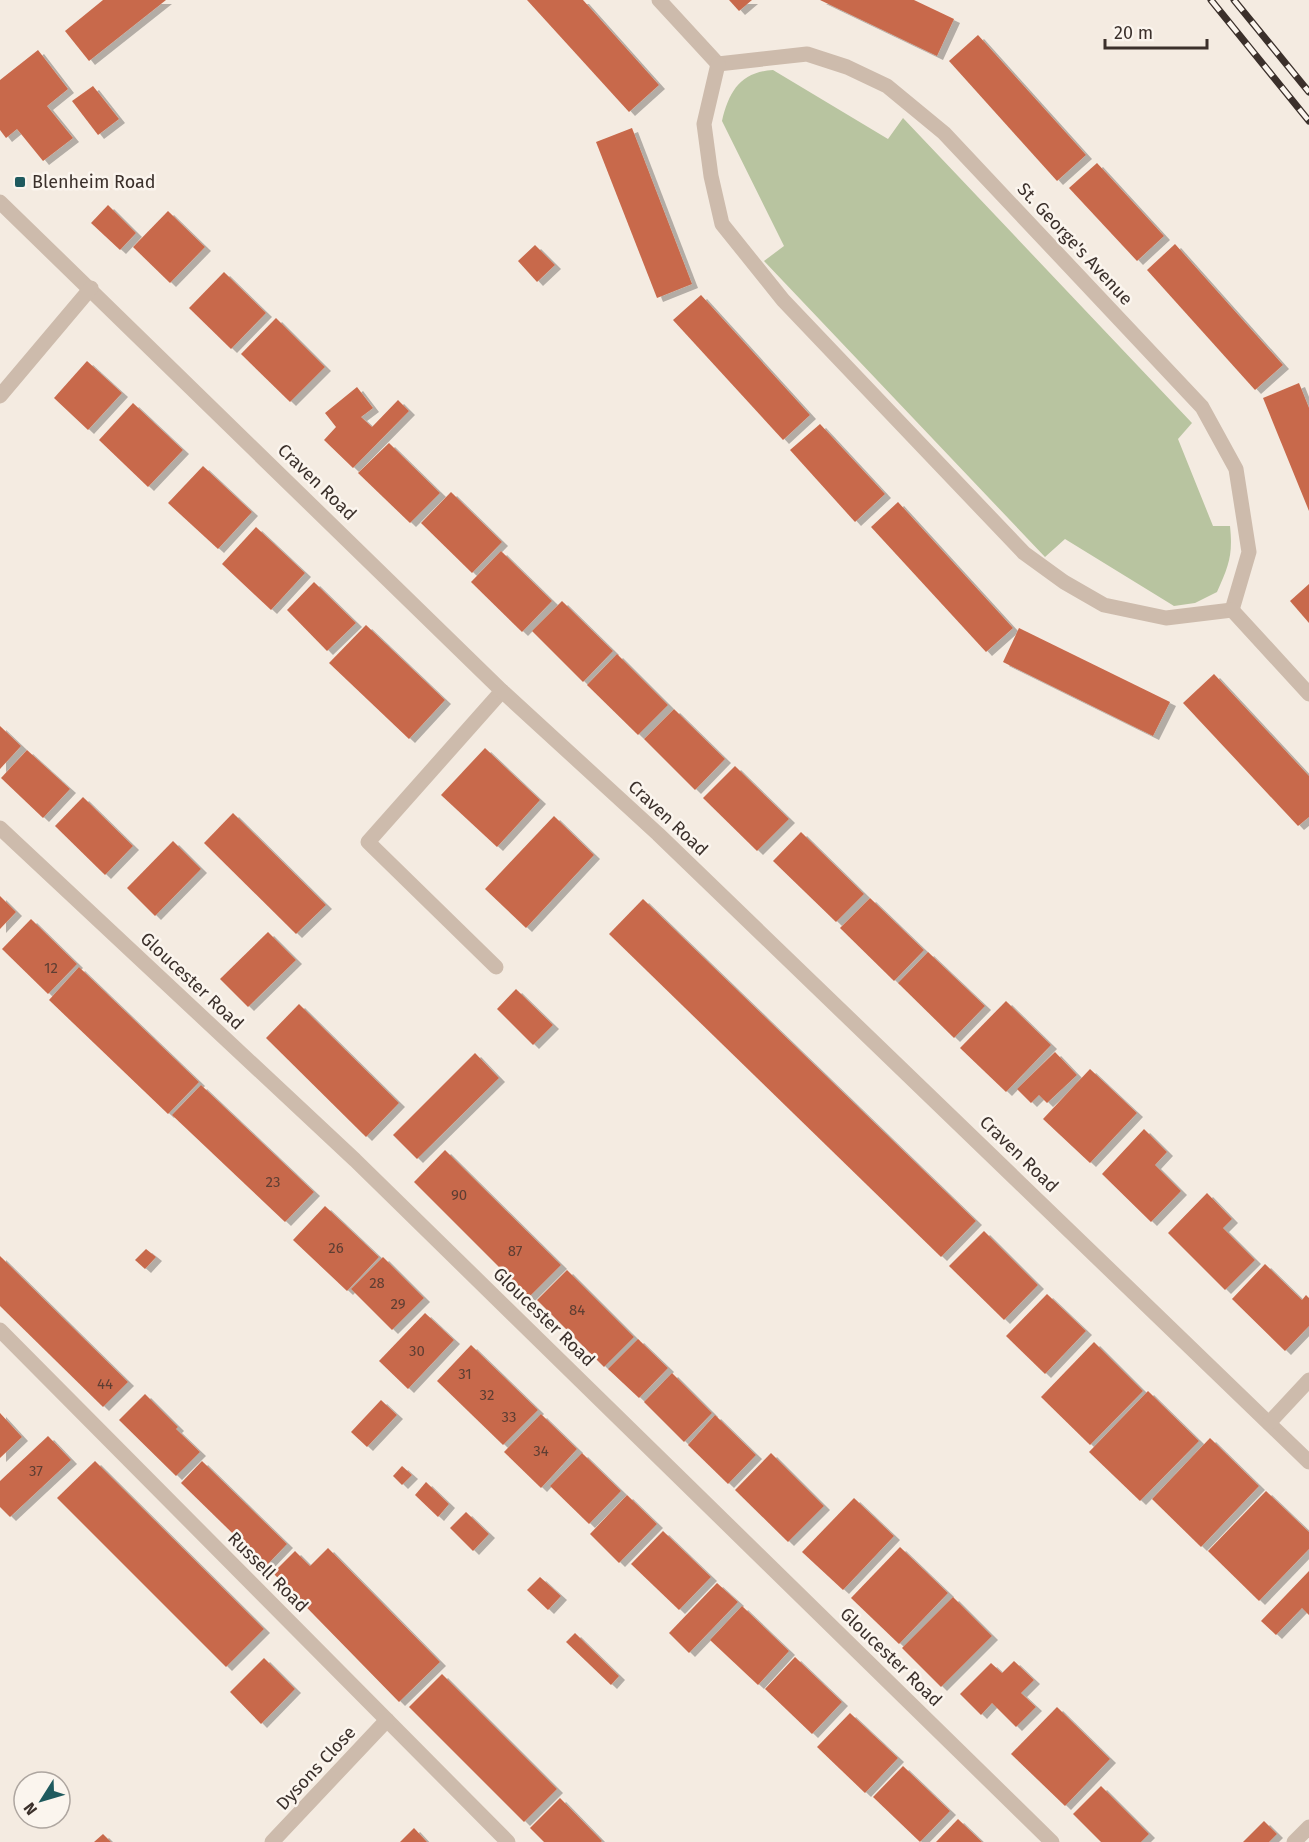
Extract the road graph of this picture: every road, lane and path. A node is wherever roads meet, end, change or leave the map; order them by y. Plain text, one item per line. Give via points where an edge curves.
1 (659, 0) edge
2 (718, 64) junction
3 (0, 202) edge
4 (91, 288) junction
5 (0, 396) edge
6 (1232, 610) junction
7 (502, 691) junction
8 (1309, 694) edge
9 (0, 828) edge
10 (496, 967) dead end
11 (0, 1330) edge
12 (1309, 1380) edge
13 (1269, 1423) junction
14 (1309, 1462) edge
15 (387, 1720) junction
16 (1309, 1827) edge
17 (272, 1842) edge
18 (507, 1842) edge
19 (1052, 1842) edge
20 (1294, 1842) edge

1 - 2 street
2 - 6 street via 704,124 722,224 783,300 1024,553 1064,582 1104,605 1166,618
2 - 6 street, St. George's Avenue via 807,54 848,67 887,86 952,141 1202,407 1236,469 1249,552
3 - 4 street, Craven Road
4 - 5 street
4 - 7 street, Craven Road
6 - 8 street
7 - 10 street via 368,842
7 - 13 street, Craven Road via 658,834
9 - 19 street, Gloucester Road via 355,1160
11 - 15 street, Russell Road
12 - 13 street
13 - 14 street, Craven Road
15 - 17 street, Dysons Close
15 - 18 street, Russell Road
16 - 20 street

